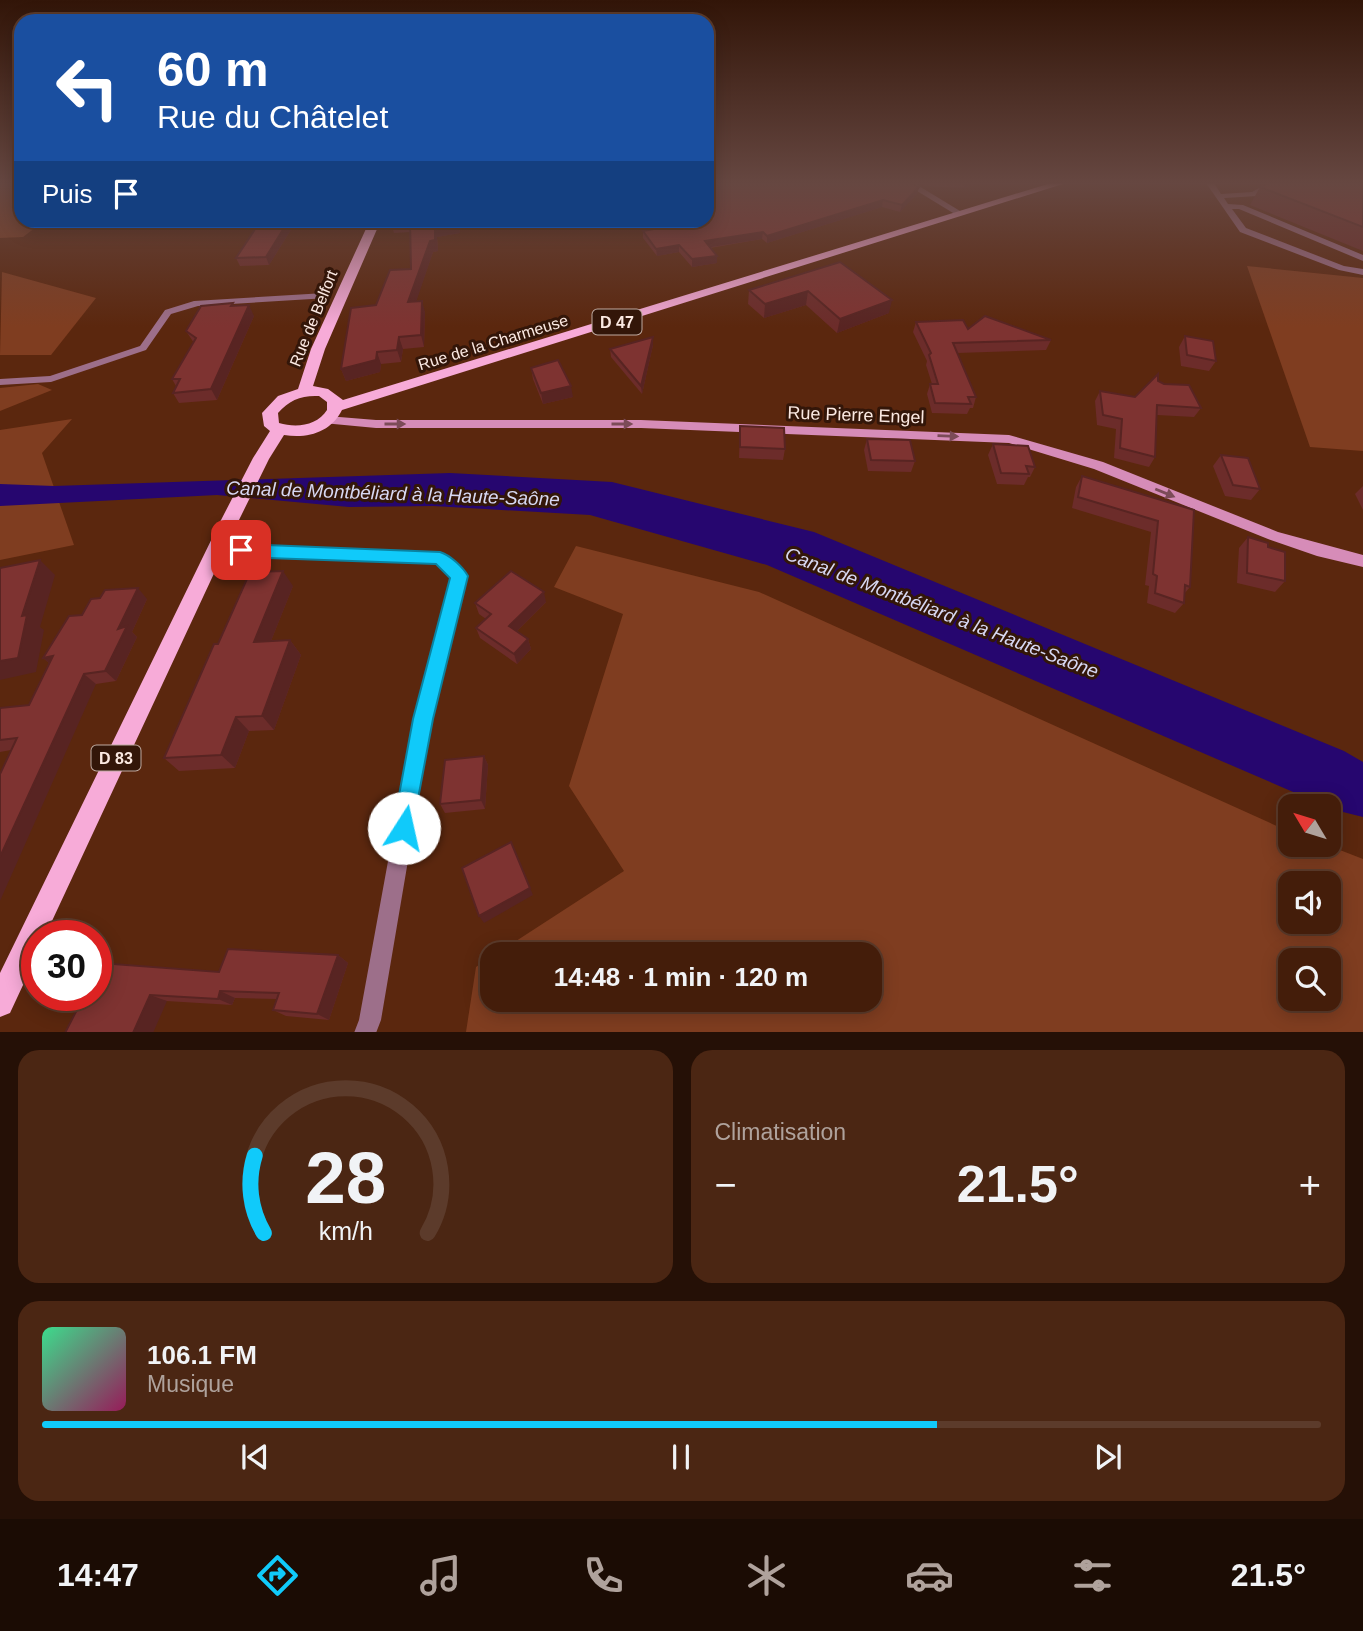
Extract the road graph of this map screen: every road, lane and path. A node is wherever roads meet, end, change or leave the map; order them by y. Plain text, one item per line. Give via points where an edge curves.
1 (371, 231) edge
2 (906, 231) edge
3 (1246, 231) edge
4 (1298, 231) edge
5 (1363, 258) edge
6 (1363, 272) edge
7 (325, 296) dead end
8 (206, 302) junction
9 (201, 313) edge
10 (0, 382) edge
11 (304, 392) junction
12 (336, 406) junction
13 (327, 420) junction
14 (279, 430) junction
15 (216, 549) junction
16 (1363, 561) edge
17 (0, 1003) edge
18 (365, 1032) edge

1 - 11 main road, Rue de Belfort via 318,349
2 - 12 main road, Rue de la Charmeuse / D 47
3 - 6 lane
4 - 5 lane
7 - 8 lane
8 - 9 lane
8 - 10 lane via 168,312 144,348 51,379
11 - 12 main road via 330,395
11 - 14 main road via 283,400 270,413 272,426
12 - 13 main road
13 - 14 main road via 298,432
13 -> 16 street, Rue Pierre Engel via 640,424 1009,439 1051,448 1290,542
14 - 15 main road, D 83
15 - 17 main road, D 83
15 - 18 street via 440,558 459,576 423,719

